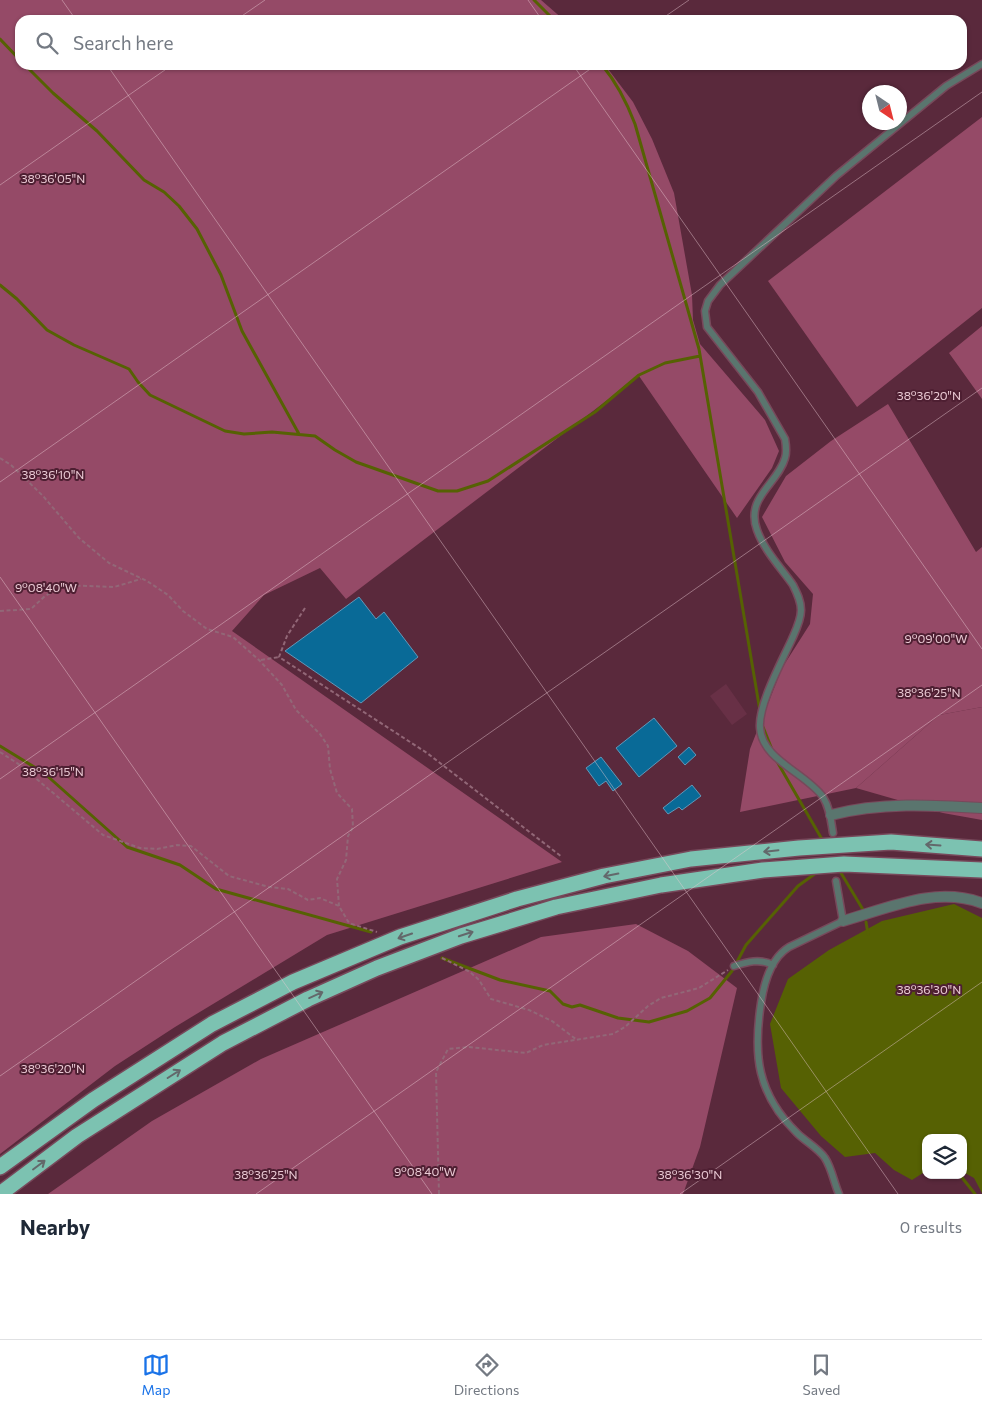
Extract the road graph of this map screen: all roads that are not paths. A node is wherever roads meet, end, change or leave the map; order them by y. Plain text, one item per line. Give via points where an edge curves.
1 (982, 64) edge
2 (982, 808) edge
3 (831, 815) junction
4 (833, 833) dead end
5 (982, 849) edge
6 (982, 870) edge
7 (836, 881) dead end
8 (982, 904) edge
9 (843, 921) junction
10 (773, 964) junction
11 (734, 966) road end
12 (0, 1166) edge
13 (0, 1194) edge
14 (839, 1194) edge

1 - 3 lane via 946,86 836,176 720,285 705,311 707,327 758,392 781,430 786,448 781,467 756,504 754,514 758,532 793,585 801,610 798,625 762,712 762,737 769,751 824,798
2 - 3 street via 929,805 852,809
3 - 4 lane
5 -> 12 highway via 891,842 692,859 604,876 517,899 400,937 293,982 197,1034 93,1100
13 -> 6 highway via 77,1136 223,1043 308,999 461,936 556,907 661,885 763,870 844,864
7 - 9 lane
8 - 9 street via 943,896 919,899
9 - 10 lane via 789,947
10 - 11 lane via 757,961
10 - 14 lane via 763,993 758,1024 759,1070 769,1098 780,1114 825,1158

